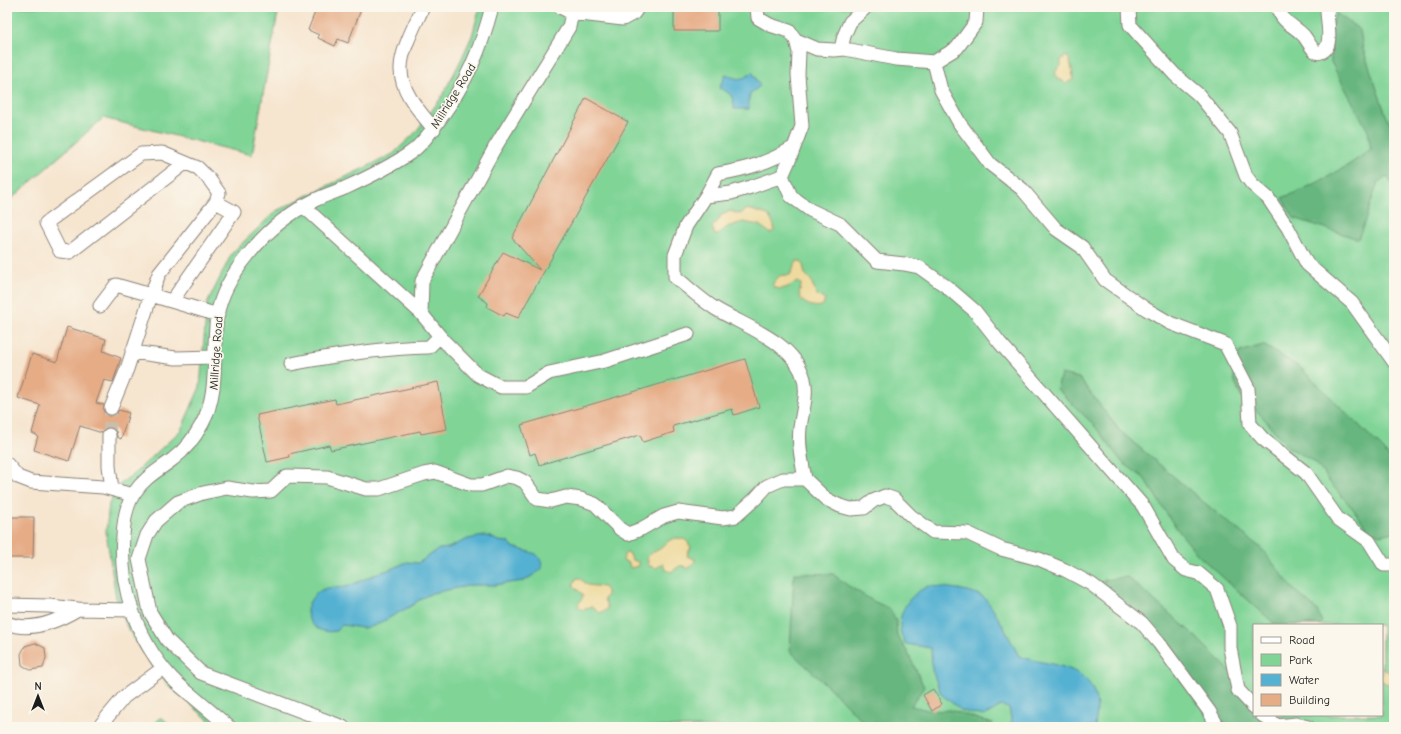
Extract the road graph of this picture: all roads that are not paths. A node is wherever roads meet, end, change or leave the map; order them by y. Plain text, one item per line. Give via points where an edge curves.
1 (423, 7) edge
2 (492, 7) edge
3 (638, 7) edge
4 (757, 7) edge
5 (865, 7) edge
6 (977, 7) edge
7 (1129, 7) edge
8 (1277, 7) edge
9 (1329, 7) edge
10 (565, 9) edge
11 (796, 40) junction
12 (841, 49) junction
13 (934, 62) junction
14 (434, 129) junction
15 (794, 147) junction
16 (185, 163) junction
17 (782, 176) junction
18 (706, 196) junction
19 (216, 202) junction
20 (303, 206) junction
21 (151, 295) junction
22 (172, 301) junction
23 (100, 306) dead end
24 (421, 313) junction
25 (218, 315) junction
26 (688, 334) dead end
27 (440, 336) junction
28 (132, 352) junction
29 (215, 357) junction
30 (1394, 362) edge
31 (290, 364) dead end
32 (111, 408) tunnel mouth
33 (109, 435) tunnel mouth
34 (7, 464) edge
35 (805, 479) junction
36 (112, 489) junction
37 (133, 495) junction
38 (1394, 565) edge
39 (7, 605) edge
40 (78, 609) junction
41 (132, 610) junction
42 (7, 623) edge
43 (163, 668) junction
44 (1253, 706) edge
45 (1263, 716) edge
46 (99, 727) edge
47 (229, 727) edge
48 (343, 727) edge
49 (1218, 727) edge
50 (1308, 727) edge

1 - 14 street via 405,49 401,68 404,87
2 - 14 street, Millridge Road via 476,59
3 - 10 street via 634,13 623,19
4 - 11 street via 758,18 790,31
5 - 12 street via 850,22
6 - 13 street via 976,22 958,48
7 - 30 street via 1130,25 1175,75 1199,95 1230,133 1246,176 1272,204 1307,264 1352,303
8 - 9 street via 1284,20 1303,35 1318,52 1323,51 1329,42
10 - 24 street via 570,27 494,149 422,281
11 - 12 street via 817,49
11 - 15 street via 799,52 802,126
12 - 13 street via 896,59
13 - 38 street via 941,90 960,124 990,164 1022,189 1056,229 1082,247 1106,280 1170,323 1225,344 1248,388 1250,424 1264,439 1306,472 1338,519 1369,541 1384,565
14 - 20 street, Millridge Road via 412,152 372,175
15 - 17 street
15 - 18 street via 778,157 759,164 718,174
16 - 16 street via 162,153 141,154 46,223 60,252 70,252
16 - 19 street via 198,168 209,179 219,193
17 - 18 street via 731,193
17 - 44 street via 791,196 810,210 840,224 877,261 919,268 948,287 975,311 1000,344 1143,506 1174,560 1186,570 1198,574 1217,590 1230,626 1230,648 1238,690
18 - 35 street via 686,226 675,255 675,277 714,308 785,349 796,360 804,380 800,444
19 - 21 street via 159,274
19 - 22 street via 234,212
20 - 24 street
20 - 25 street, Millridge Road via 274,227 250,252 230,281
21 - 22 street
21 - 23 street via 116,285
21 - 28 street
22 - 25 street
24 - 27 street
25 - 29 street, Millridge Road
26 - 27 street via 605,361 549,373 526,387 500,387 478,375
27 - 31 street via 429,347 401,348
28 - 29 street via 176,358
28 - 32 street
29 - 37 street, Millridge Road via 212,397 203,424 180,454 153,472
33 - 36 street
34 - 36 street via 18,477 31,482
35 - 48 street via 783,480 767,486 736,516 723,518 678,512 628,534 620,530 595,504 581,499 551,501 537,498 525,482 507,476 482,485 471,485 435,472 379,489 366,489 327,477 287,476 271,491 253,492 227,488 178,502 156,521 147,535 139,559 150,612 167,640 201,673
35 - 49 street via 826,499 840,506 864,508 885,496 894,499 932,532 967,532 1001,549 1039,559 1091,584 1142,623 1209,711
36 - 37 street
37 - 41 street, Millridge Road via 125,517 122,544 124,577
39 - 40 street
40 - 41 street
40 - 42 street via 61,620 45,625
41 - 43 street, Millridge Road via 145,640
43 - 46 street via 124,697
43 - 47 street, Millridge Road
45 - 50 street via 1278,726 1296,724

